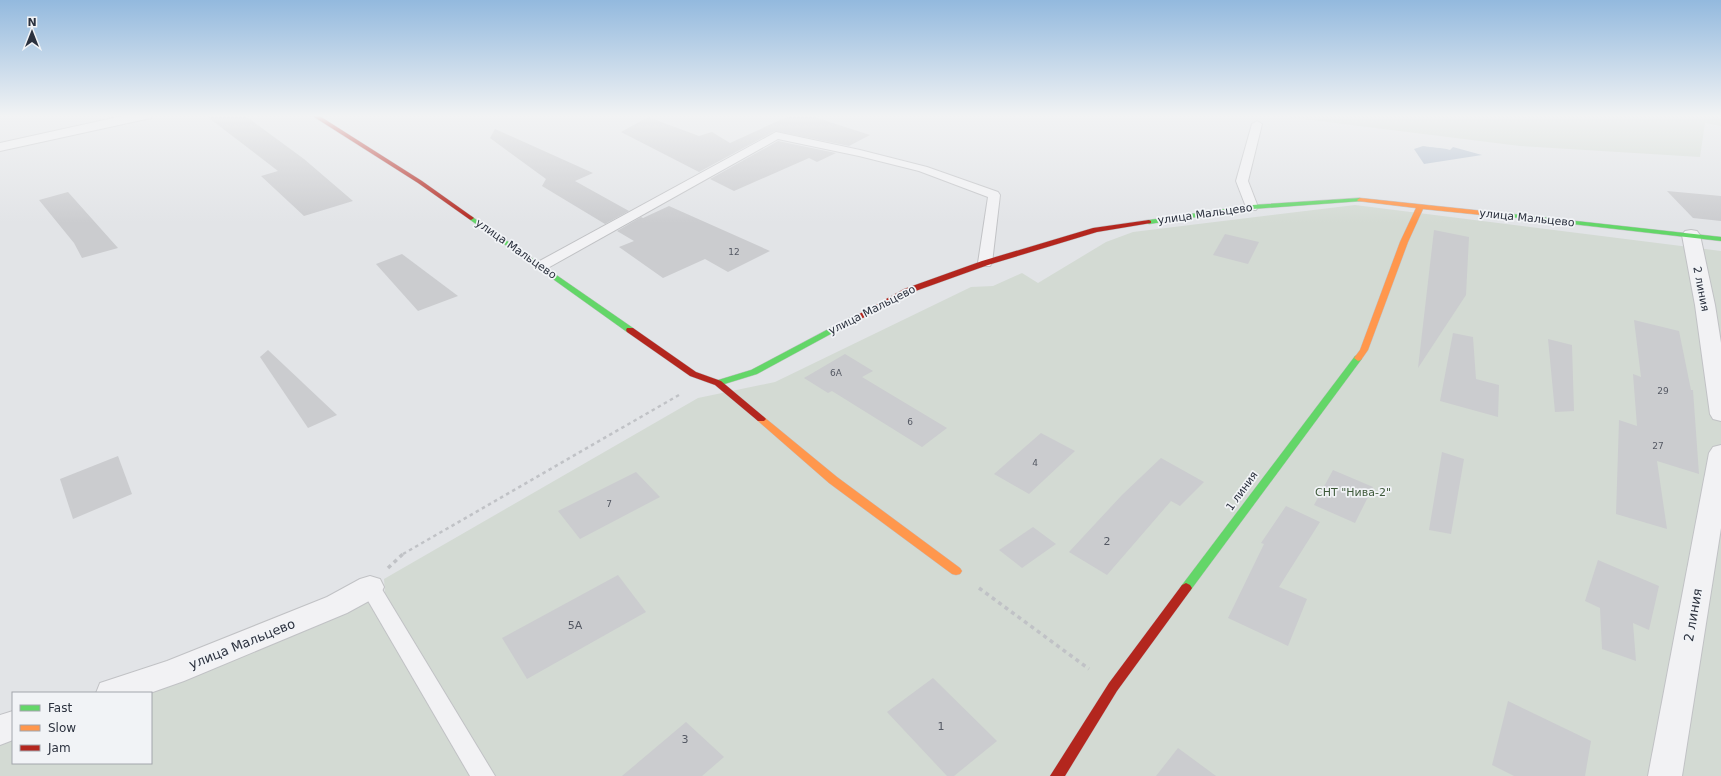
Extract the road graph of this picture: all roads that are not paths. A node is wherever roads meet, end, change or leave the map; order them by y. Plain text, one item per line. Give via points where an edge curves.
1 (371, 151) edge
2 (748, 151) edge
3 (856, 151) edge
4 (1250, 151) edge
5 (1252, 207) junction
6 (1420, 207) junction
7 (1691, 235) junction
8 (1721, 239) edge
9 (985, 263) junction
10 (541, 266) junction
11 (718, 383) junction
12 (1721, 414) edge
13 (1721, 453) edge
14 (956, 571) road end
15 (370, 587) joint
16 (114, 692) edge
17 (12, 725) edge
18 (0, 730) edge
19 (483, 776) edge
20 (1057, 776) edge
21 (1665, 776) edge

1 - 10 street, улица Мальцево
2 - 10 lane
3 - 9 lane via 994,195
4 - 5 lane via 1242,181
5 - 6 street, улица Мальцево via 1355,200
5 - 9 street, улица Мальцево via 1096,230
6 - 7 street, улица Мальцево
6 - 20 street, 1 линия via 1404,242 1364,350 1113,687
7 - 8 street, улица Мальцево
7 - 12 street, 2 линия via 1705,305
9 - 11 street, улица Мальцево via 907,291 754,372
10 - 11 street, улица Мальцево via 693,374
11 - 14 street, улица Мальцево via 834,480
13 - 21 street, 2 линия
15 - 16 street, улица Мальцево via 337,604 173,672
15 - 19 lane
17 - 18 street

